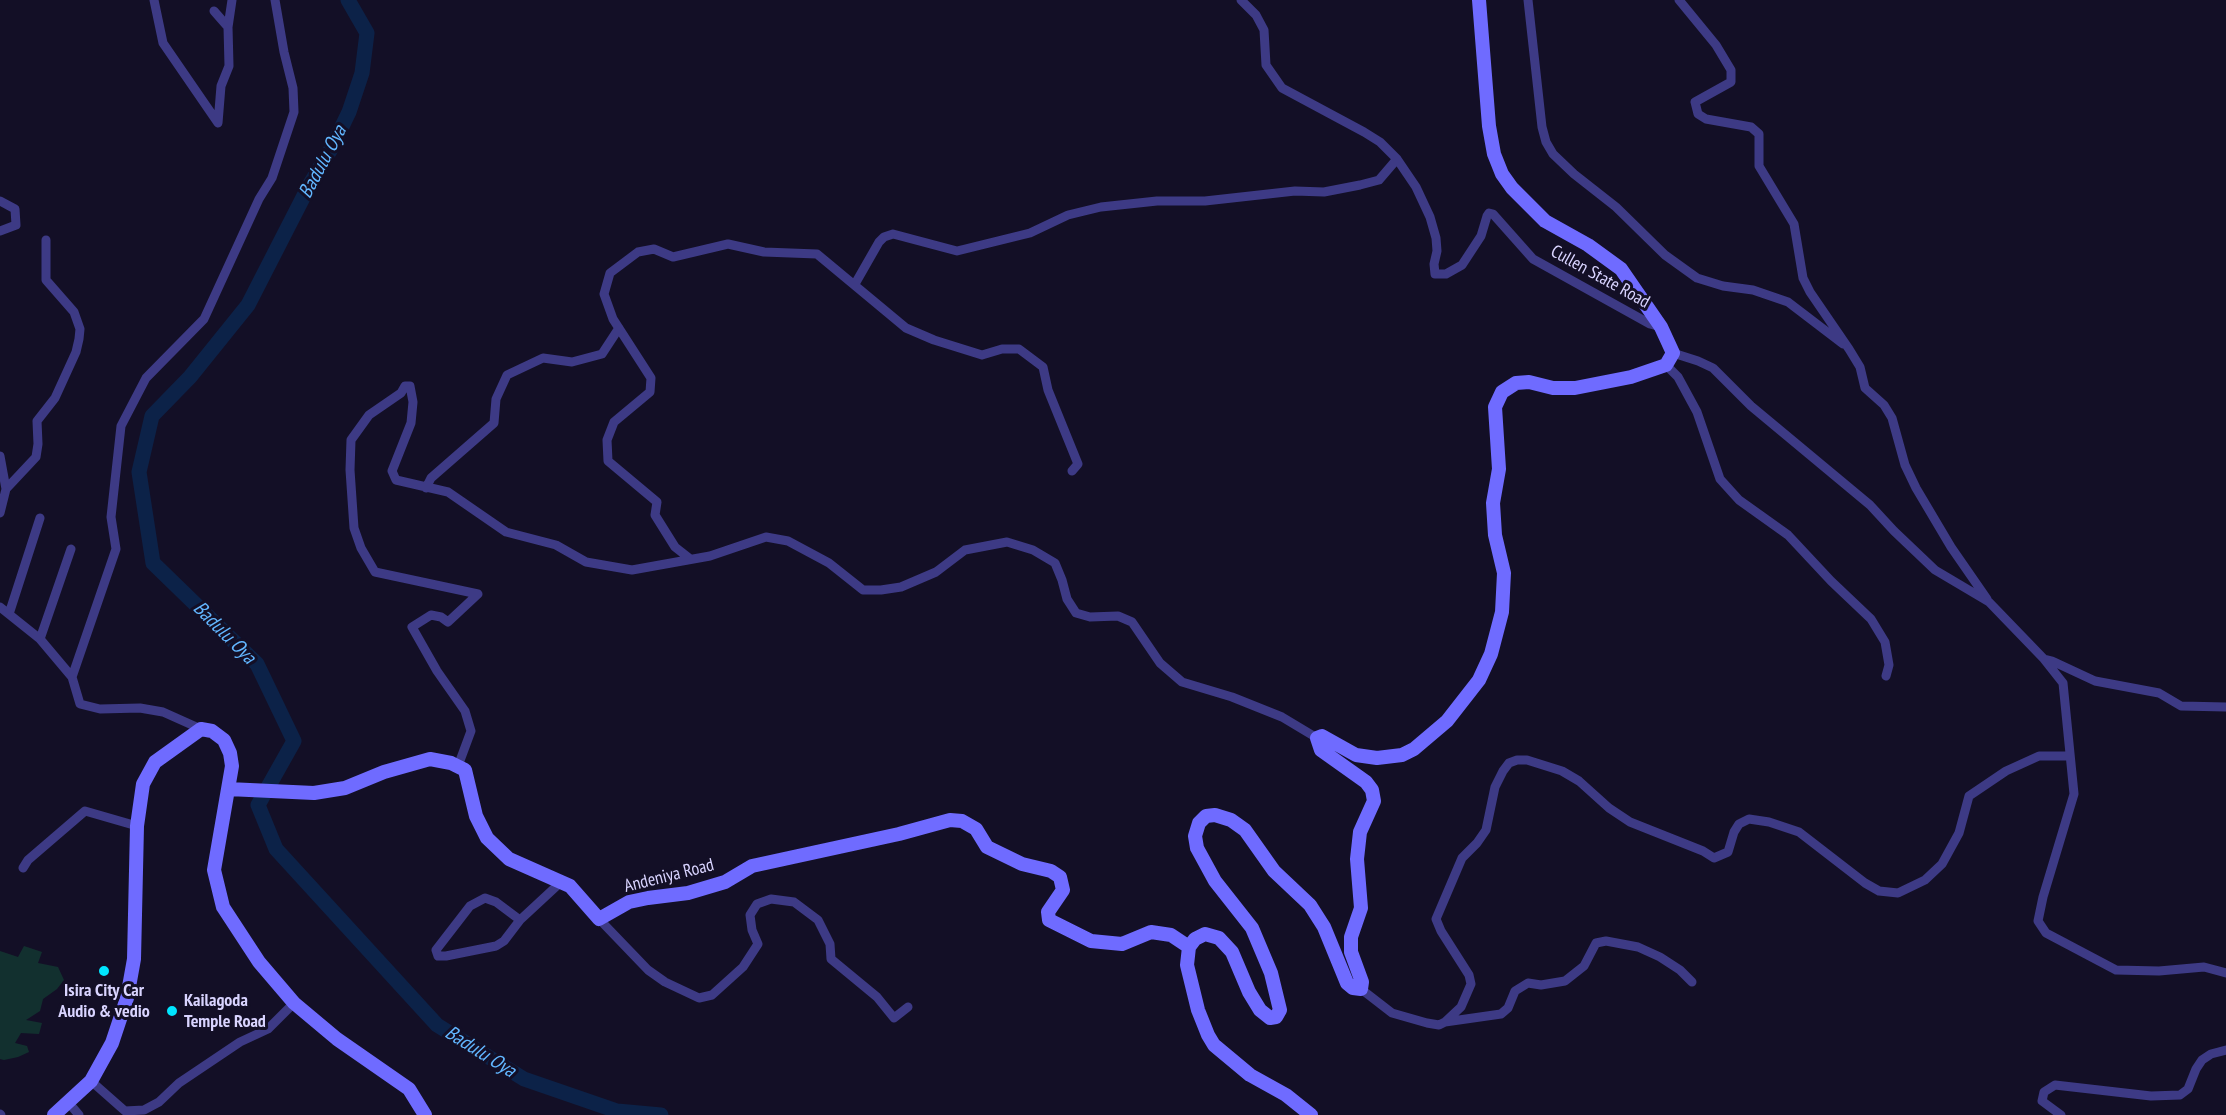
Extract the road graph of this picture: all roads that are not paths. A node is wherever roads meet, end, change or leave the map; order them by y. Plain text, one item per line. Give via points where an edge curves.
1 (154, 0) edge
2 (232, 0) edge
3 (275, 0) edge
4 (1241, 0) edge
5 (1479, 0) edge
6 (1528, 0) edge
7 (1679, 0) edge
8 (214, 11) dead end
9 (228, 27) junction
10 (1397, 159) junction
11 (0, 201) edge
12 (0, 231) edge
13 (45, 240) dead end
14 (855, 284) junction
15 (60, 295) junction
16 (49, 296) dead end
17 (1661, 327) junction
18 (619, 328) junction
19 (1849, 349) junction
20 (1670, 359) junction
21 (0, 456) edge
22 (1072, 471) dead end
23 (426, 488) junction
24 (6, 489) junction
25 (1, 508) edge
26 (40, 518) dead end
27 (71, 549) dead end
28 (689, 558) junction
29 (1989, 602) junction
30 (0, 607) edge
31 (9, 614) junction
32 (40, 639) junction
33 (2044, 659) junction
34 (1886, 675) dead end
35 (72, 677) junction
36 (2226, 707) edge
37 (201, 729) junction
38 (1317, 738) junction
39 (2069, 756) junction
40 (458, 766) junction
41 (228, 789) junction
42 (137, 825) junction
43 (23, 868) dead end
44 (561, 882) junction
45 (599, 919) junction
46 (520, 920) junction
47 (1189, 947) junction
48 (2226, 973) edge
49 (1692, 982) dead end
50 (1361, 989) junction
51 (294, 1003) junction
52 (908, 1008) dead end
53 (1445, 1022) junction
54 (2226, 1050) edge
55 (91, 1081) junction
56 (68, 1102) junction
57 (54, 1115) edge
58 (80, 1115) edge
59 (425, 1115) edge
60 (1311, 1115) edge
61 (2061, 1115) edge

1 - 9 street via 164,43 218,123 221,87 229,66
2 - 9 street
3 - 35 street via 293,88 294,112 273,178 204,319 146,378 121,426 111,517 116,549
4 - 10 street, Cullen State Road via 1264,30 1266,66 1282,88 1364,132
5 - 17 street via 1490,126 1502,174 1545,221 1621,269
6 - 19 street via 1542,127 1553,154 1696,278 1788,302
7 - 19 street via 1731,70 1731,82 1695,102 1698,114 1751,127 1759,134 1759,166 1794,224 1803,278
8 - 9 street
10 - 14 street via 1379,180 1360,185 1324,192 1101,207 1068,215 1030,233 957,251 893,234 879,242
10 - 17 street, Cullen State Road via 1430,217 1436,238 1436,274 1446,274 1461,264 1481,236 1489,213 1533,259
11 - 12 street via 15,209 16,225
13 - 15 street via 46,280
14 - 18 street via 817,254 764,252 728,244 673,257 654,249 638,252 610,273 603,294
14 - 22 street via 906,328 982,355 1019,349 1043,367 1048,390 1078,464
15 - 16 street
15 - 24 street via 74,312 80,329 76,352 55,398 38,421 36,456
17 - 20 street
18 - 23 street via 602,354 572,362 543,358 507,375 496,399 494,423 431,478
18 - 28 street via 651,378 650,392 614,422 607,440 608,460 657,502 656,515 675,547
19 - 29 street via 1860,367 1865,388 1892,418 1916,488
20 - 29 street via 1698,361 1713,368 1750,406 1870,506 1935,570
20 - 34 street via 1697,412 1720,479 1739,500 1788,535 1871,619 1885,642 1889,664
20 - 38 street via 1631,377 1575,388 1516,383 1502,392 1495,407 1498,470 1493,503 1504,573 1502,612 1491,654 1479,680 1447,721 1402,755 1356,755 1322,736
21 - 24 street
23 - 28 street via 448,492 506,532 556,546 586,562 632,570
23 - 40 street via 396,480 392,471 411,423 413,402 410,386 405,386 369,415 351,440 354,528 375,572 478,594 448,622 431,615 412,627 465,711 471,731
24 - 25 street
26 - 31 street
27 - 32 street
28 - 38 street via 710,556 766,537 788,541 829,563 863,590 881,590 901,587 936,572 965,550 1007,543 1033,550 1054,563 1076,613 1118,616 1132,622 1160,663 1182,682 1282,717
29 - 33 street
30 - 31 street
31 - 32 street
32 - 35 street
33 - 36 street via 2095,681 2159,693 2181,706
33 - 39 street via 2063,684
35 - 37 street via 80,704 100,709 163,712
37 - 41 street via 224,740 230,753
37 - 42 street via 155,762 143,784
38 - 50 street via 1321,750 1366,782 1374,801 1360,832 1357,859 1361,908 1351,937
39 - 48 street via 2074,794 2038,921 2046,933 2116,970 2204,967
39 - 53 street via 2038,756 2006,771 1970,796 1959,833 1942,864 1925,880 1898,893 1879,891 1865,884 1799,832 1749,819 1739,824 1728,852 1714,858 1630,822 1562,771 1527,760 1509,763 1495,787 1486,830 1462,858 1436,919 1472,984 1461,1007
40 - 41 street via 430,759 345,788 314,793
40 - 44 street via 465,770 476,816 487,838 509,859
41 - 51 street via 214,870 223,907 259,962
42 - 43 street via 85,811
42 - 55 street via 135,959 112,1043
44 - 45 street via 570,886
44 - 46 street
45 - 47 street, Andeniya Road via 629,902 688,893 725,882 752,866 962,820 976,829 987,847 1022,864 1051,870 1060,877 1063,890 1048,912 1049,920 1091,941 1122,944 1151,932 1171,935
45 - 52 street via 648,970 699,998 712,995 743,967 758,944 750,915 757,904 771,899 794,902 818,920 830,944 831,959 877,997 894,1018
46 - 46 street via 485,898 470,906 436,950 438,956 496,946
47 - 50 street via 1205,934 1219,938 1232,952 1260,1010 1270,1018 1276,1017 1280,1010 1271,973 1252,928 1215,882 1197,848 1199,824 1206,816 1215,815 1245,830 1274,871 1310,904 1347,983
47 - 60 street via 1187,965 1198,1010 1214,1046
49 - 53 street via 1660,957 1638,947 1606,941 1596,943 1584,966 1565,981 1541,985 1528,982 1515,991 1501,1014
50 - 53 street via 1392,1013 1427,1023
51 - 55 street via 268,1029 240,1042 144,1110 125,1112
51 - 59 street via 337,1039 409,1089
54 - 61 street via 2202,1060 2188,1089 2180,1095 2151,1096 2055,1085 2044,1092 2042,1101
55 - 56 street
56 - 57 street
56 - 58 street

